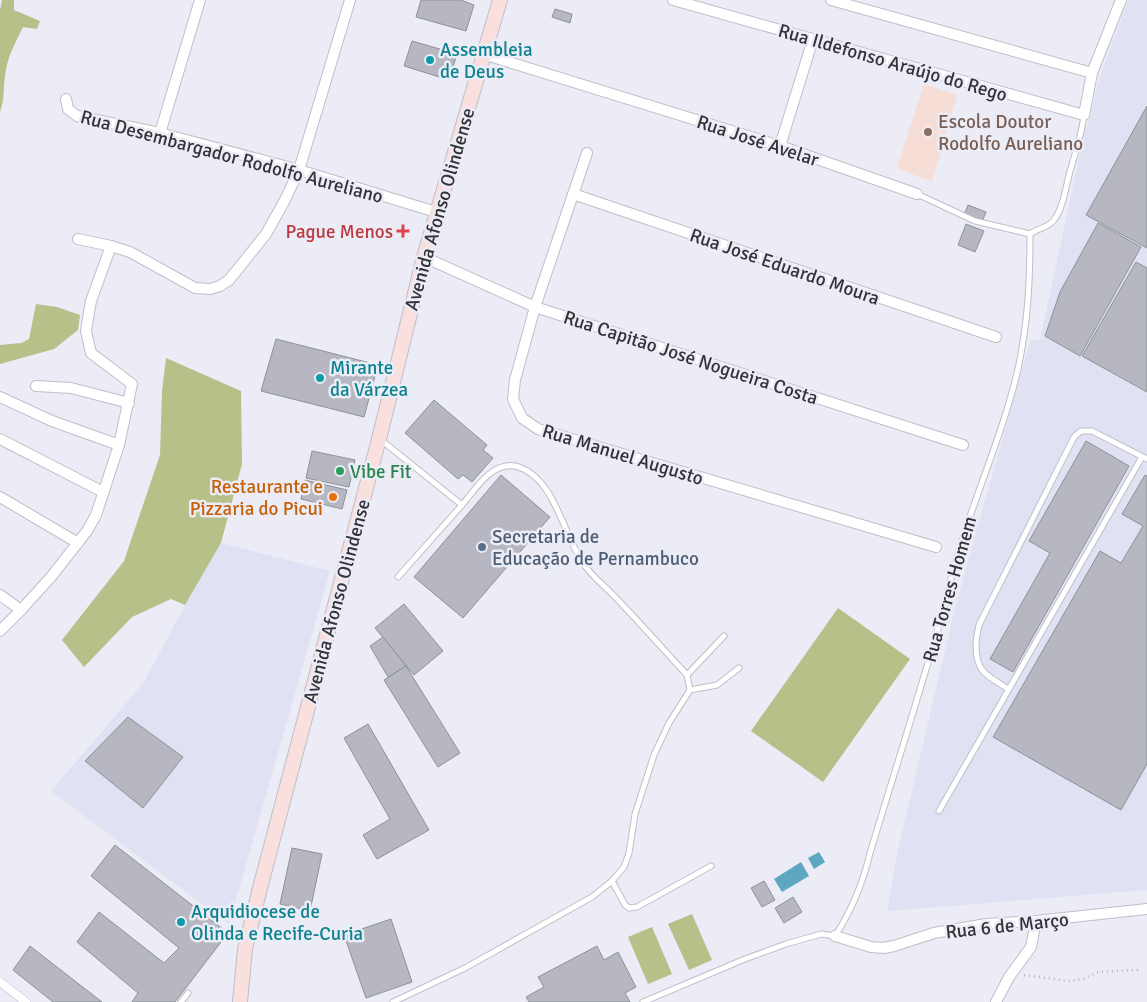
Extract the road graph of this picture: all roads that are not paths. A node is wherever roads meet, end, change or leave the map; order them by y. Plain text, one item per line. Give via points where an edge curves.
1 (200, 0) edge
2 (350, 0) edge
3 (500, 0) edge
4 (673, 0) edge
5 (834, 0) edge
6 (1121, 0) edge
7 (813, 39) junction
8 (482, 54) junction
9 (1092, 73) junction
10 (66, 99) dead end
11 (1084, 114) junction
12 (160, 133) junction
13 (780, 146) junction
14 (587, 153) dead end
15 (299, 170) junction
16 (573, 194) junction
17 (917, 194) joint
18 (436, 212) junction
19 (1030, 234) junction
20 (78, 239) dead end
21 (111, 246) junction
22 (424, 257) junction
23 (535, 307) junction
24 (996, 337) dead end
25 (36, 386) dead end
26 (0, 397) edge
27 (129, 403) junction
28 (0, 439) edge
29 (379, 439) junction
30 (963, 445) dead end
31 (119, 446) junction
32 (1144, 458) edge
33 (103, 492) junction
34 (0, 497) edge
35 (462, 505) junction
36 (78, 543) junction
37 (936, 547) dead end
38 (398, 577) dead end
39 (0, 595) edge
40 (21, 610) junction
41 (0, 631) edge
42 (724, 636) dead end
43 (739, 668) dead end
44 (688, 675) junction
45 (1008, 689) junction
46 (690, 690) junction
47 (939, 811) dead end
48 (711, 866) dead end
49 (612, 881) junction
50 (1147, 909) edge
51 (1036, 921) junction
52 (835, 936) junction
53 (0, 982) edge
54 (188, 992) dead end
55 (26, 1002) edge
56 (180, 1002) edge
57 (240, 1002) edge
58 (394, 1002) edge
59 (643, 1002) edge
60 (996, 1002) edge

1 - 12 street
2 - 15 street
3 - 8 main road, Avenida Afonso Olindense
4 - 7 street, Rua Ildefonso Araújo do Rego
5 - 9 street
6 - 9 street
7 - 11 street, Rua Ildefonso Araújo do Rego
7 - 13 street
8 - 13 street, Rua José Avelar
8 - 18 main road, Avenida Afonso Olindense
9 - 11 street
10 - 12 street, Rua Desembargador Rodolfo Aureliano via 68,109 76,116
11 - 19 lane via 1058,213 1050,224
12 - 15 street, Rua Desembargador Rodolfo Aureliano
13 - 17 street, Rua José Avelar
14 - 16 street, Rua Manuel Augusto
15 - 18 street, Rua Desembargador Rodolfo Aureliano
15 - 21 street via 266,234 229,280 220,286 195,288 130,252
16 - 23 street, Rua Manuel Augusto
16 - 24 street, Rua José Eduardo Moura
17 - 19 lane, Rua José Avelar via 975,221
18 - 22 main road, Avenida Afonso Olindense
19 - 52 lane, Rua Torres Homem via 1029,305 1006,415 953,570 865,876 848,916
20 - 21 street
21 - 27 street via 91,301 86,331 91,353 132,384
22 - 23 street, Rua Capitão José Nogueira Costa
22 - 29 main road, Avenida Afonso Olindense
23 - 30 street, Rua Capitão José Nogueira Costa
23 - 37 street, Rua Manuel Augusto via 513,399 522,418 538,429
25 - 27 street via 71,388
26 - 31 street
27 - 31 street
28 - 33 street
29 - 35 lane
29 - 57 main road, Avenida Afonso Olindense via 260,888 245,949
31 - 33 street
32 - 45 lane
32 - 45 lane via 1092,431 1081,431 1074,437 979,625 977,656 982,670
33 - 36 street via 96,515
34 - 36 street
35 - 38 lane
35 - 44 lane via 494,470 504,467 514,466 541,482 584,564
36 - 40 street
39 - 40 street
40 - 41 street
42 - 44 lane
43 - 46 lane via 717,685
44 - 46 lane
45 - 47 lane
46 - 49 lane via 669,722 654,755 635,814 629,853 624,867
48 - 49 lane via 637,907 625,905
49 - 58 lane via 592,897 465,968
50 - 51 street, Rua 6 de Março
51 - 52 street, Rua 6 de Março via 972,926 884,948
51 - 60 street via 1032,947
52 - 59 lane, Rua 6 de Março via 820,934 778,947
53 - 55 street
54 - 56 lane

